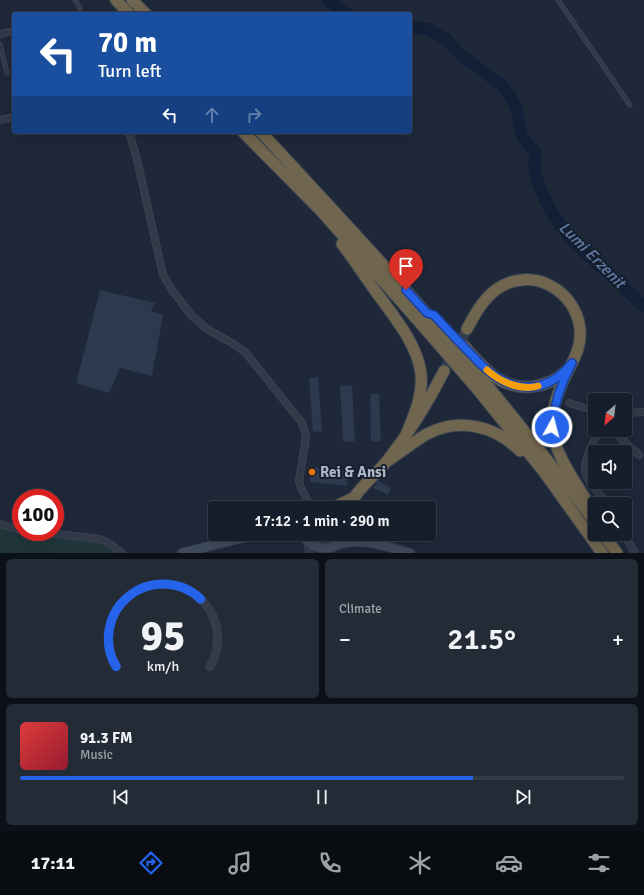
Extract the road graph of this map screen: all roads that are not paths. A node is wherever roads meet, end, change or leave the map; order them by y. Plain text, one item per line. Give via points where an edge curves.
1 (76, 0) edge
2 (116, 0) edge
3 (132, 0) edge
4 (558, 0) edge
5 (80, 12) edge
6 (127, 12) edge
7 (144, 12) edge
8 (12, 31) edge
9 (0, 34) edge
10 (0, 44) edge
11 (6, 73) dead end
12 (630, 106) dead end
13 (12, 117) edge
14 (0, 120) edge
15 (130, 134) edge
16 (245, 134) edge
17 (263, 134) edge
18 (322, 212) junction
19 (427, 313) junction
20 (467, 330) tunnel mouth
21 (572, 363) junction
22 (444, 371) tunnel mouth
23 (568, 403) dead end
24 (588, 409) edge
25 (644, 412) edge
26 (632, 413) edge
27 (406, 436) junction
28 (596, 437) edge
29 (618, 437) edge
30 (639, 455) dead end
31 (386, 462) junction
32 (544, 472) junction
33 (602, 497) edge
34 (308, 501) edge
35 (352, 501) edge
36 (588, 502) edge
37 (588, 513) edge
38 (0, 524) edge
39 (12, 527) edge
40 (64, 535) edge
41 (230, 541) edge
42 (306, 541) edge
43 (342, 541) edge
44 (609, 541) edge
45 (628, 541) edge
46 (367, 542) joint
47 (308, 544) junction
48 (341, 544) junction
49 (323, 552) edge
50 (122, 553) edge
51 (182, 553) edge
52 (309, 553) edge
53 (410, 553) edge
54 (602, 553) edge
55 (617, 553) edge
56 (635, 553) edge

1 - 5 lane
2 - 6 highway
3 - 7 highway
4 - 12 lane
8 - 9 street
10 - 11 lane
13 - 14 street
15 - 34 street via 163,275 192,316 207,329 245,352 302,423 306,435 299,481
16 - 18 highway
17 - 19 highway
18 - 27 highway via 323,221 415,352 421,374 420,395
18 - 32 highway via 478,390
19 - 21 highway via 434,315 491,373 512,384 534,387 548,383 562,375
19 - 37 highway via 486,383
20 - 21 highway via 480,305 501,286 521,280 546,283 566,296 578,316 581,336
21 - 36 highway via 557,396 552,427 563,460
22 - 27 highway
23 - 24 street
25 - 26 street
27 - 31 highway
28 - 33 street via 587,458 586,475
29 - 30 street
31 - 32 highway via 432,431 449,426 467,425 503,436 537,471
31 - 35 highway
32 - 54 highway
38 - 39 street
40 - 50 street via 99,539
41 - 51 main road
42 - 47 main road
43 - 48 main road
44 - 55 highway
45 - 56 street
46 - 48 main road via 352,541
46 - 53 main road
47 - 49 main road
47 - 52 street
48 - 49 main road via 334,550

